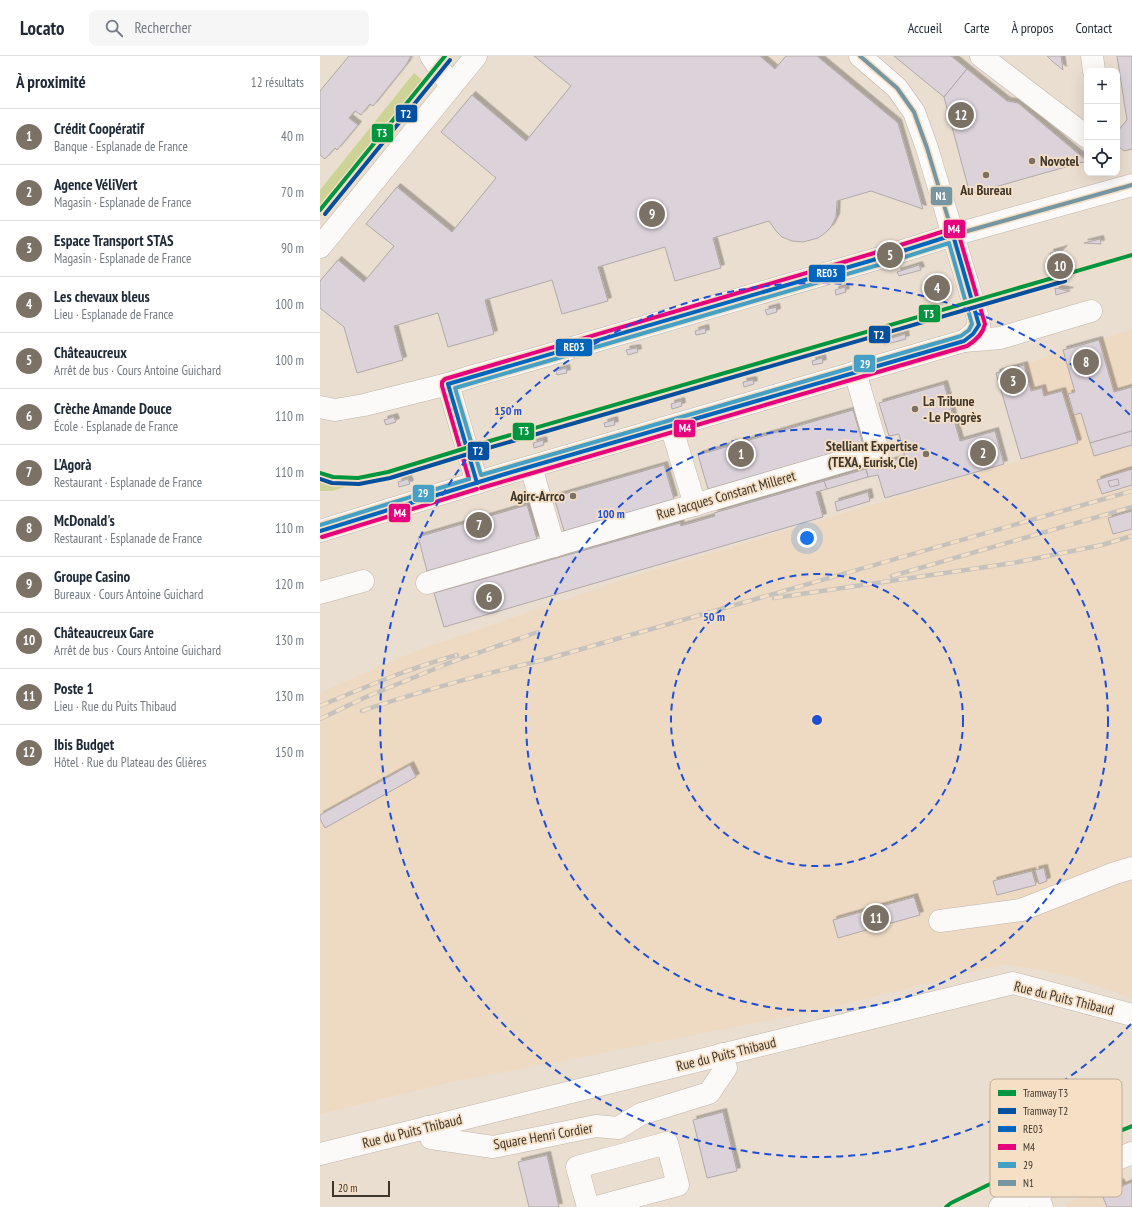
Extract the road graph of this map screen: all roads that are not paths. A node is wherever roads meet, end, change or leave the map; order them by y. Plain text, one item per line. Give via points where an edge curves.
1 (431, 56) edge
2 (476, 56) edge
3 (860, 56) edge
4 (981, 56) edge
5 (1092, 56) edge
6 (1094, 68) edge
7 (451, 86) junction
8 (1084, 135) edge
9 (1122, 182) edge
10 (953, 235) junction
11 (320, 247) edge
12 (1091, 311) dead end
13 (964, 341) junction
14 (855, 372) junction
15 (448, 384) junction
16 (320, 408) edge
17 (671, 426) junction
18 (530, 467) junction
19 (476, 483) junction
20 (694, 505) junction
21 (320, 531) edge
22 (554, 546) junction
23 (363, 581) dead end
24 (427, 583) dead end
25 (320, 594) edge
26 (1132, 868) edge
27 (940, 921) dead end
28 (1132, 1015) edge
29 (722, 1054) junction
30 (427, 1127) junction
31 (618, 1128) junction
32 (1132, 1153) edge
33 (320, 1154) edge
34 (625, 1154) junction
35 (1122, 1158) edge
36 (1039, 1200) edge
37 (588, 1207) edge
38 (596, 1207) edge
39 (1000, 1207) edge

1 - 7 street
2 - 7 street
3 - 10 street via 897,88 914,112
4 - 8 street
5 - 6 street
7 - 11 street
9 - 10 street
10 - 13 street via 979,325
10 - 15 street
12 - 13 street via 1000,338
13 - 14 street
14 - 17 street
14 - 20 street, Rue Jacques Constant Milleret via 878,451
15 - 16 street via 364,405 335,410
15 - 19 street
17 - 18 street
17 - 20 street
18 - 19 street
18 - 22 street
19 - 21 street
20 - 22 street, Rue Jacques Constant Milleret
22 - 24 street, Rue Jacques Constant Milleret
23 - 25 street
26 - 27 street via 1020,910
28 - 29 street, Rue du Puits Thibaud via 1012,983
29 - 30 street, Rue du Puits Thibaud
29 - 31 street via 726,1068 709,1093 641,1114
30 - 31 street, Square Henri Cordier via 431,1138 493,1147 596,1126
30 - 33 street, Rue du Puits Thibaud
31 - 34 street
32 - 35 street
34 - 37 street via 577,1166
34 - 38 street via 667,1143 678,1186
36 - 39 street

